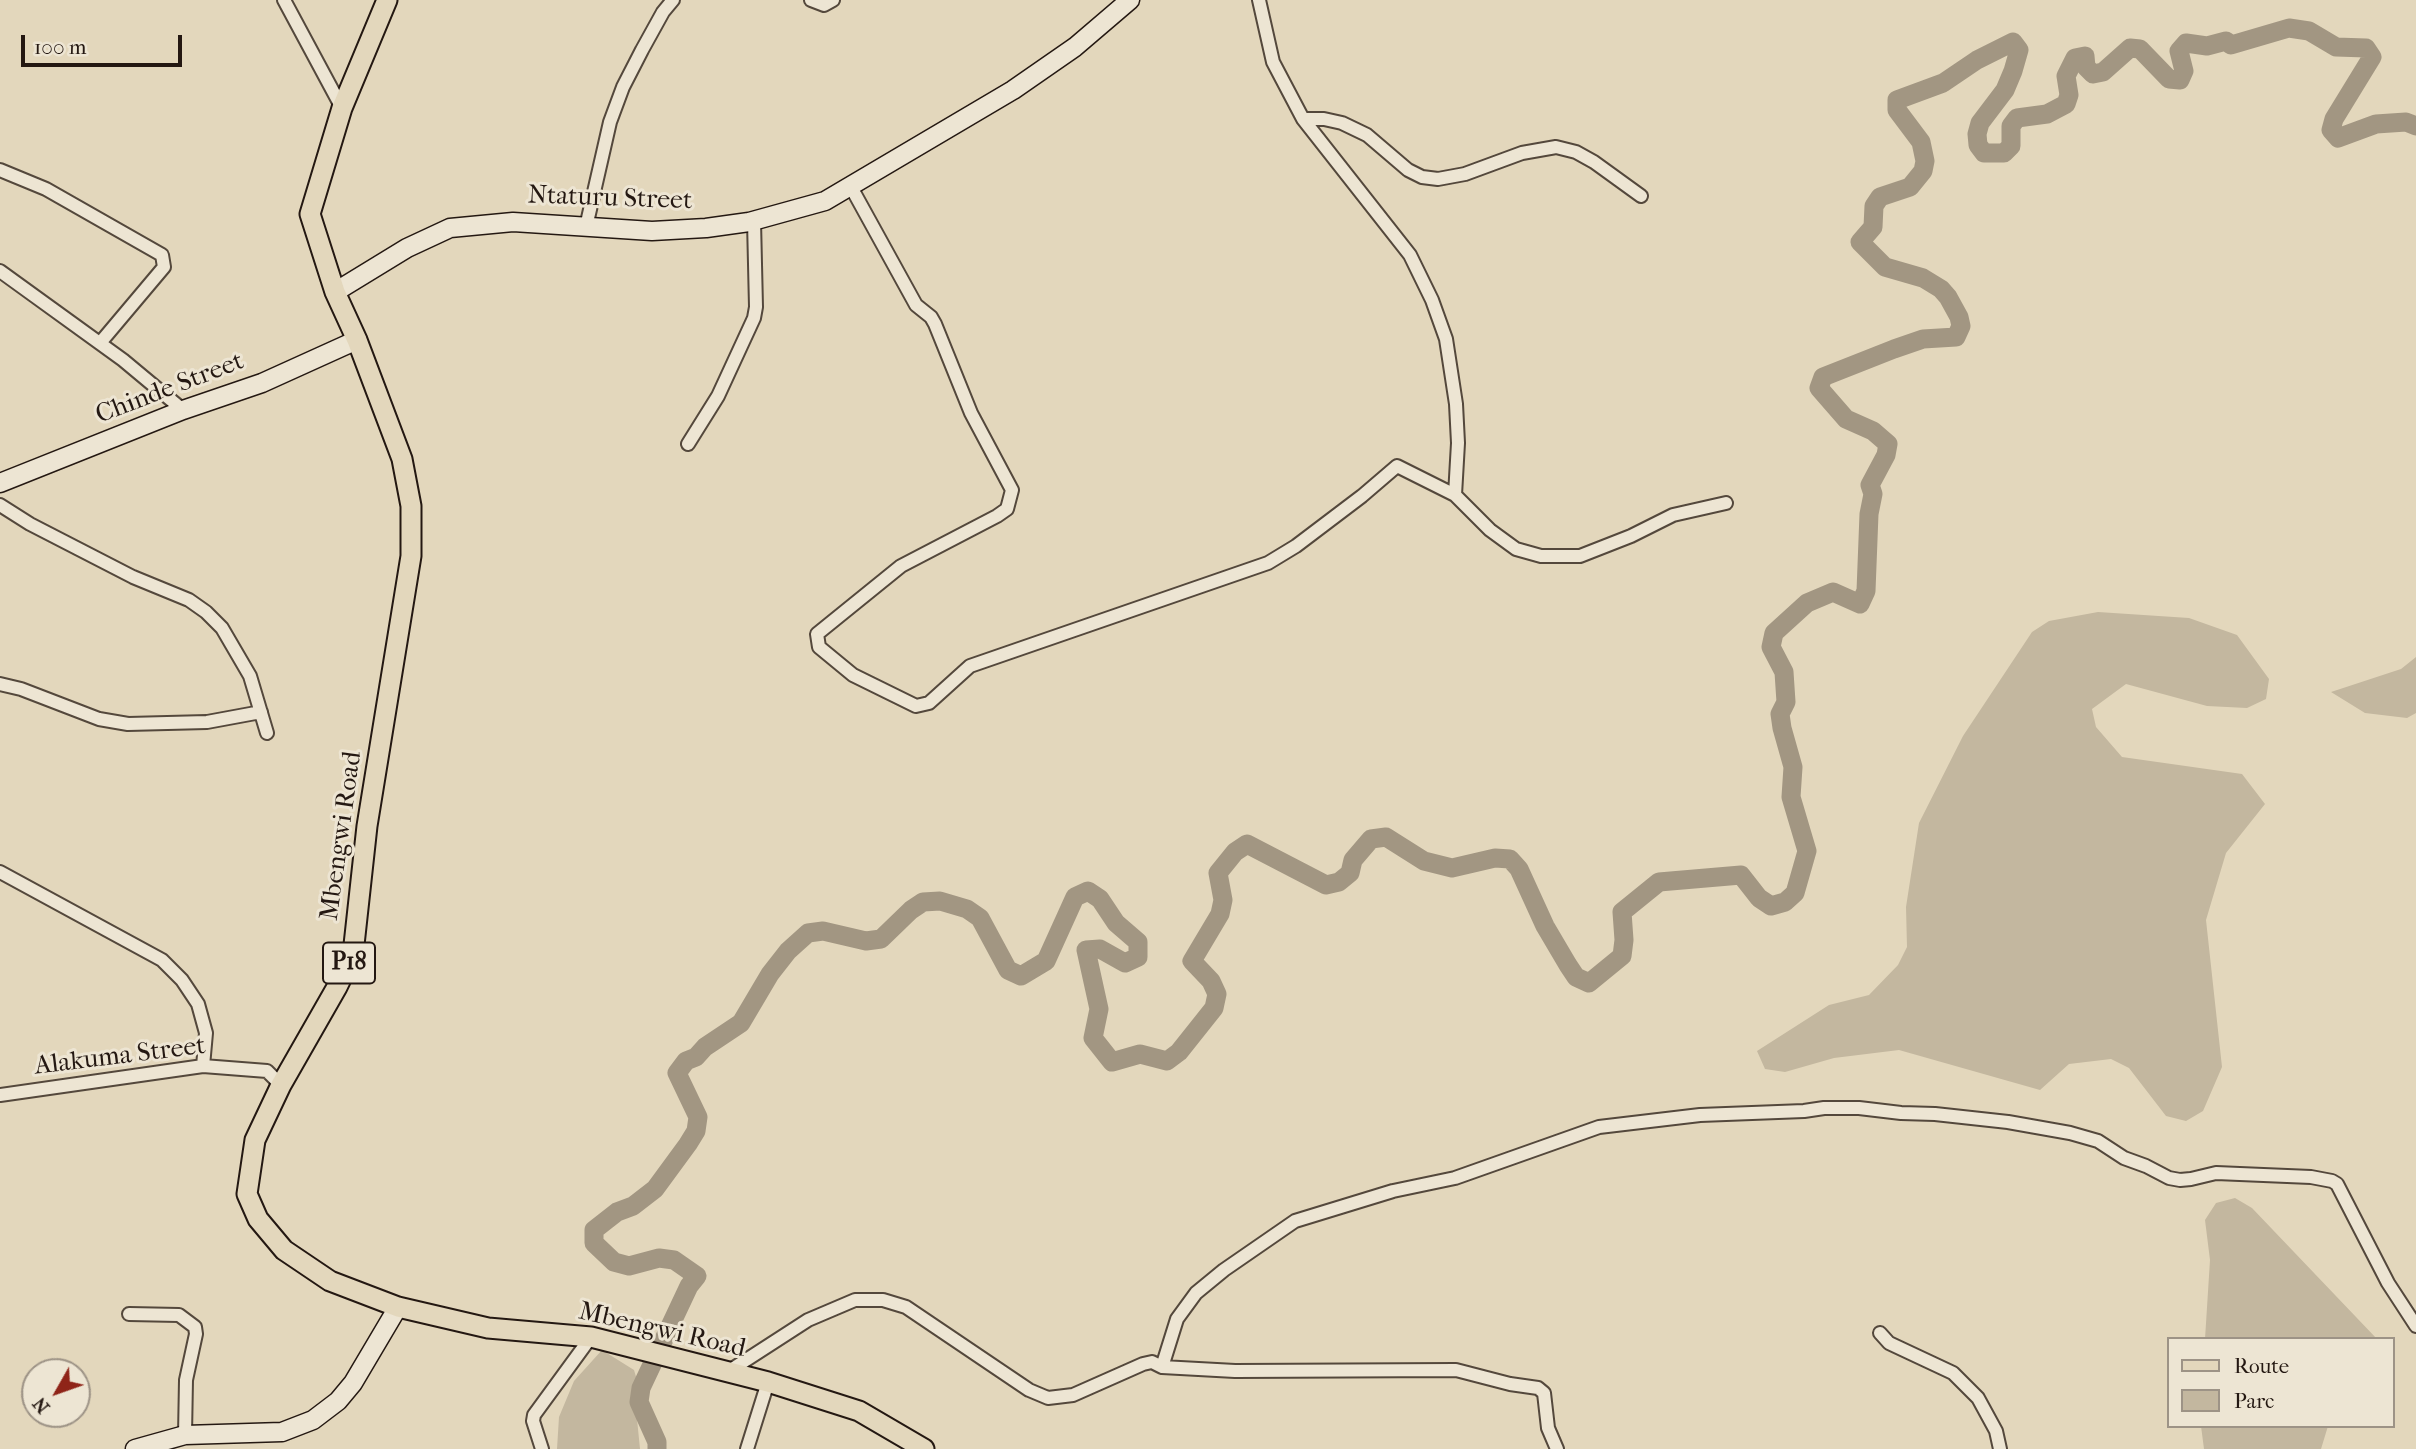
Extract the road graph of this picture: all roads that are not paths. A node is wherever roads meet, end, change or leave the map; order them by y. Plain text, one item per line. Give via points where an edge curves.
1 (284, 0) edge
2 (387, 0) edge
3 (673, 0) edge
4 (811, 0) edge
5 (833, 0) edge
6 (1130, 0) edge
7 (1259, 0) edge
8 (342, 108) junction
9 (1303, 119) junction
10 (0, 170) edge
11 (851, 187) junction
12 (1641, 196) dead end
13 (754, 221) junction
14 (586, 227) junction
15 (0, 271) edge
16 (335, 292) junction
17 (357, 340) junction
18 (100, 343) junction
19 (183, 410) junction
20 (688, 444) dead end
21 (0, 482) edge
22 (1455, 495) junction
23 (1726, 503) dead end
24 (0, 505) edge
25 (0, 684) edge
26 (261, 712) junction
27 (267, 733) dead end
28 (0, 872) edge
29 (203, 1066) junction
30 (281, 1085) junction
31 (0, 1095) edge
32 (398, 1307) junction
33 (129, 1314) dead end
34 (2416, 1326) edge
35 (1880, 1332) dead end
36 (591, 1337) junction
37 (1162, 1367) junction
38 (726, 1373) junction
39 (768, 1382) junction
40 (185, 1435) junction
41 (135, 1449) edge
42 (542, 1449) edge
43 (747, 1449) edge
44 (924, 1449) edge
45 (1557, 1449) edge
46 (2000, 1449) edge

1 - 8 street
2 - 8 main road, Mbengwi Road / P18
3 - 14 street via 629,75 610,121
4 - 5 street via 824,5
6 - 11 street, Ntaturu Street via 1075,47 1013,90
7 - 9 street via 1273,62
8 - 16 main road, Mbengwi Road / P18 via 310,214
9 - 12 street via 1342,123 1367,135 1422,177 1465,174 1522,153 1556,147 1594,162
9 - 22 street via 1410,255 1433,299 1446,339 1456,404
10 - 18 street via 46,188 162,255 164,267
11 - 13 street, Ntaturu Street via 825,201
11 - 22 street via 916,305 935,324 971,413 1012,490 1007,509 901,566 819,631 817,643 825,654 878,689 922,706 970,666 1268,563 1318,530 1396,466
13 - 14 street, Ntaturu Street via 652,231
13 - 20 street via 754,317 718,396
14 - 16 street, Ntaturu Street via 513,222 450,228
15 - 18 street
16 - 17 main road, Mbengwi Road / P18
17 - 19 street, Chinde Street via 262,383
17 - 30 main road, Mbengwi Road / P18 via 402,459 411,506 411,556 367,826 353,954
18 - 19 street
19 - 21 street, Chinde Street
22 - 23 street via 1516,549 1541,556 1580,555 1673,515
24 - 26 street via 206,612 239,653
25 - 26 street via 99,719 128,724 207,722
26 - 27 street
28 - 29 street via 162,960 198,1004 206,1033
29 - 30 street, Alakuma Street via 267,1071
29 - 31 street, Alakuma Street
30 - 32 main road, Mbengwi Road / P18 via 253,1150 247,1194 258,1219 284,1250 330,1281
32 - 36 main road, Mbengwi Road / P18 via 488,1328
32 - 40 street via 353,1383 313,1420 282,1432
33 - 40 street via 179,1315 195,1327 186,1380
34 - 37 street via 2332,1181 2229,1173 2169,1178 2098,1141 2070,1133 1935,1114 1824,1108 1599,1127 1455,1178 1393,1191 1296,1221 1196,1293 1177,1319
35 - 46 street via 1889,1343 1954,1373 1978,1398
36 - 38 main road, Mbengwi Road / P18
36 - 42 street via 534,1416
37 - 38 street via 1143,1364 1073,1395 1048,1398 1029,1390 906,1307 883,1300 855,1300 808,1320
37 - 45 street via 1456,1370 1538,1388 1544,1393 1548,1428
38 - 39 main road, Mbengwi Road / P18
39 - 43 street
39 - 44 main road, Mbengwi Road / P18 via 859,1411
40 - 41 street

